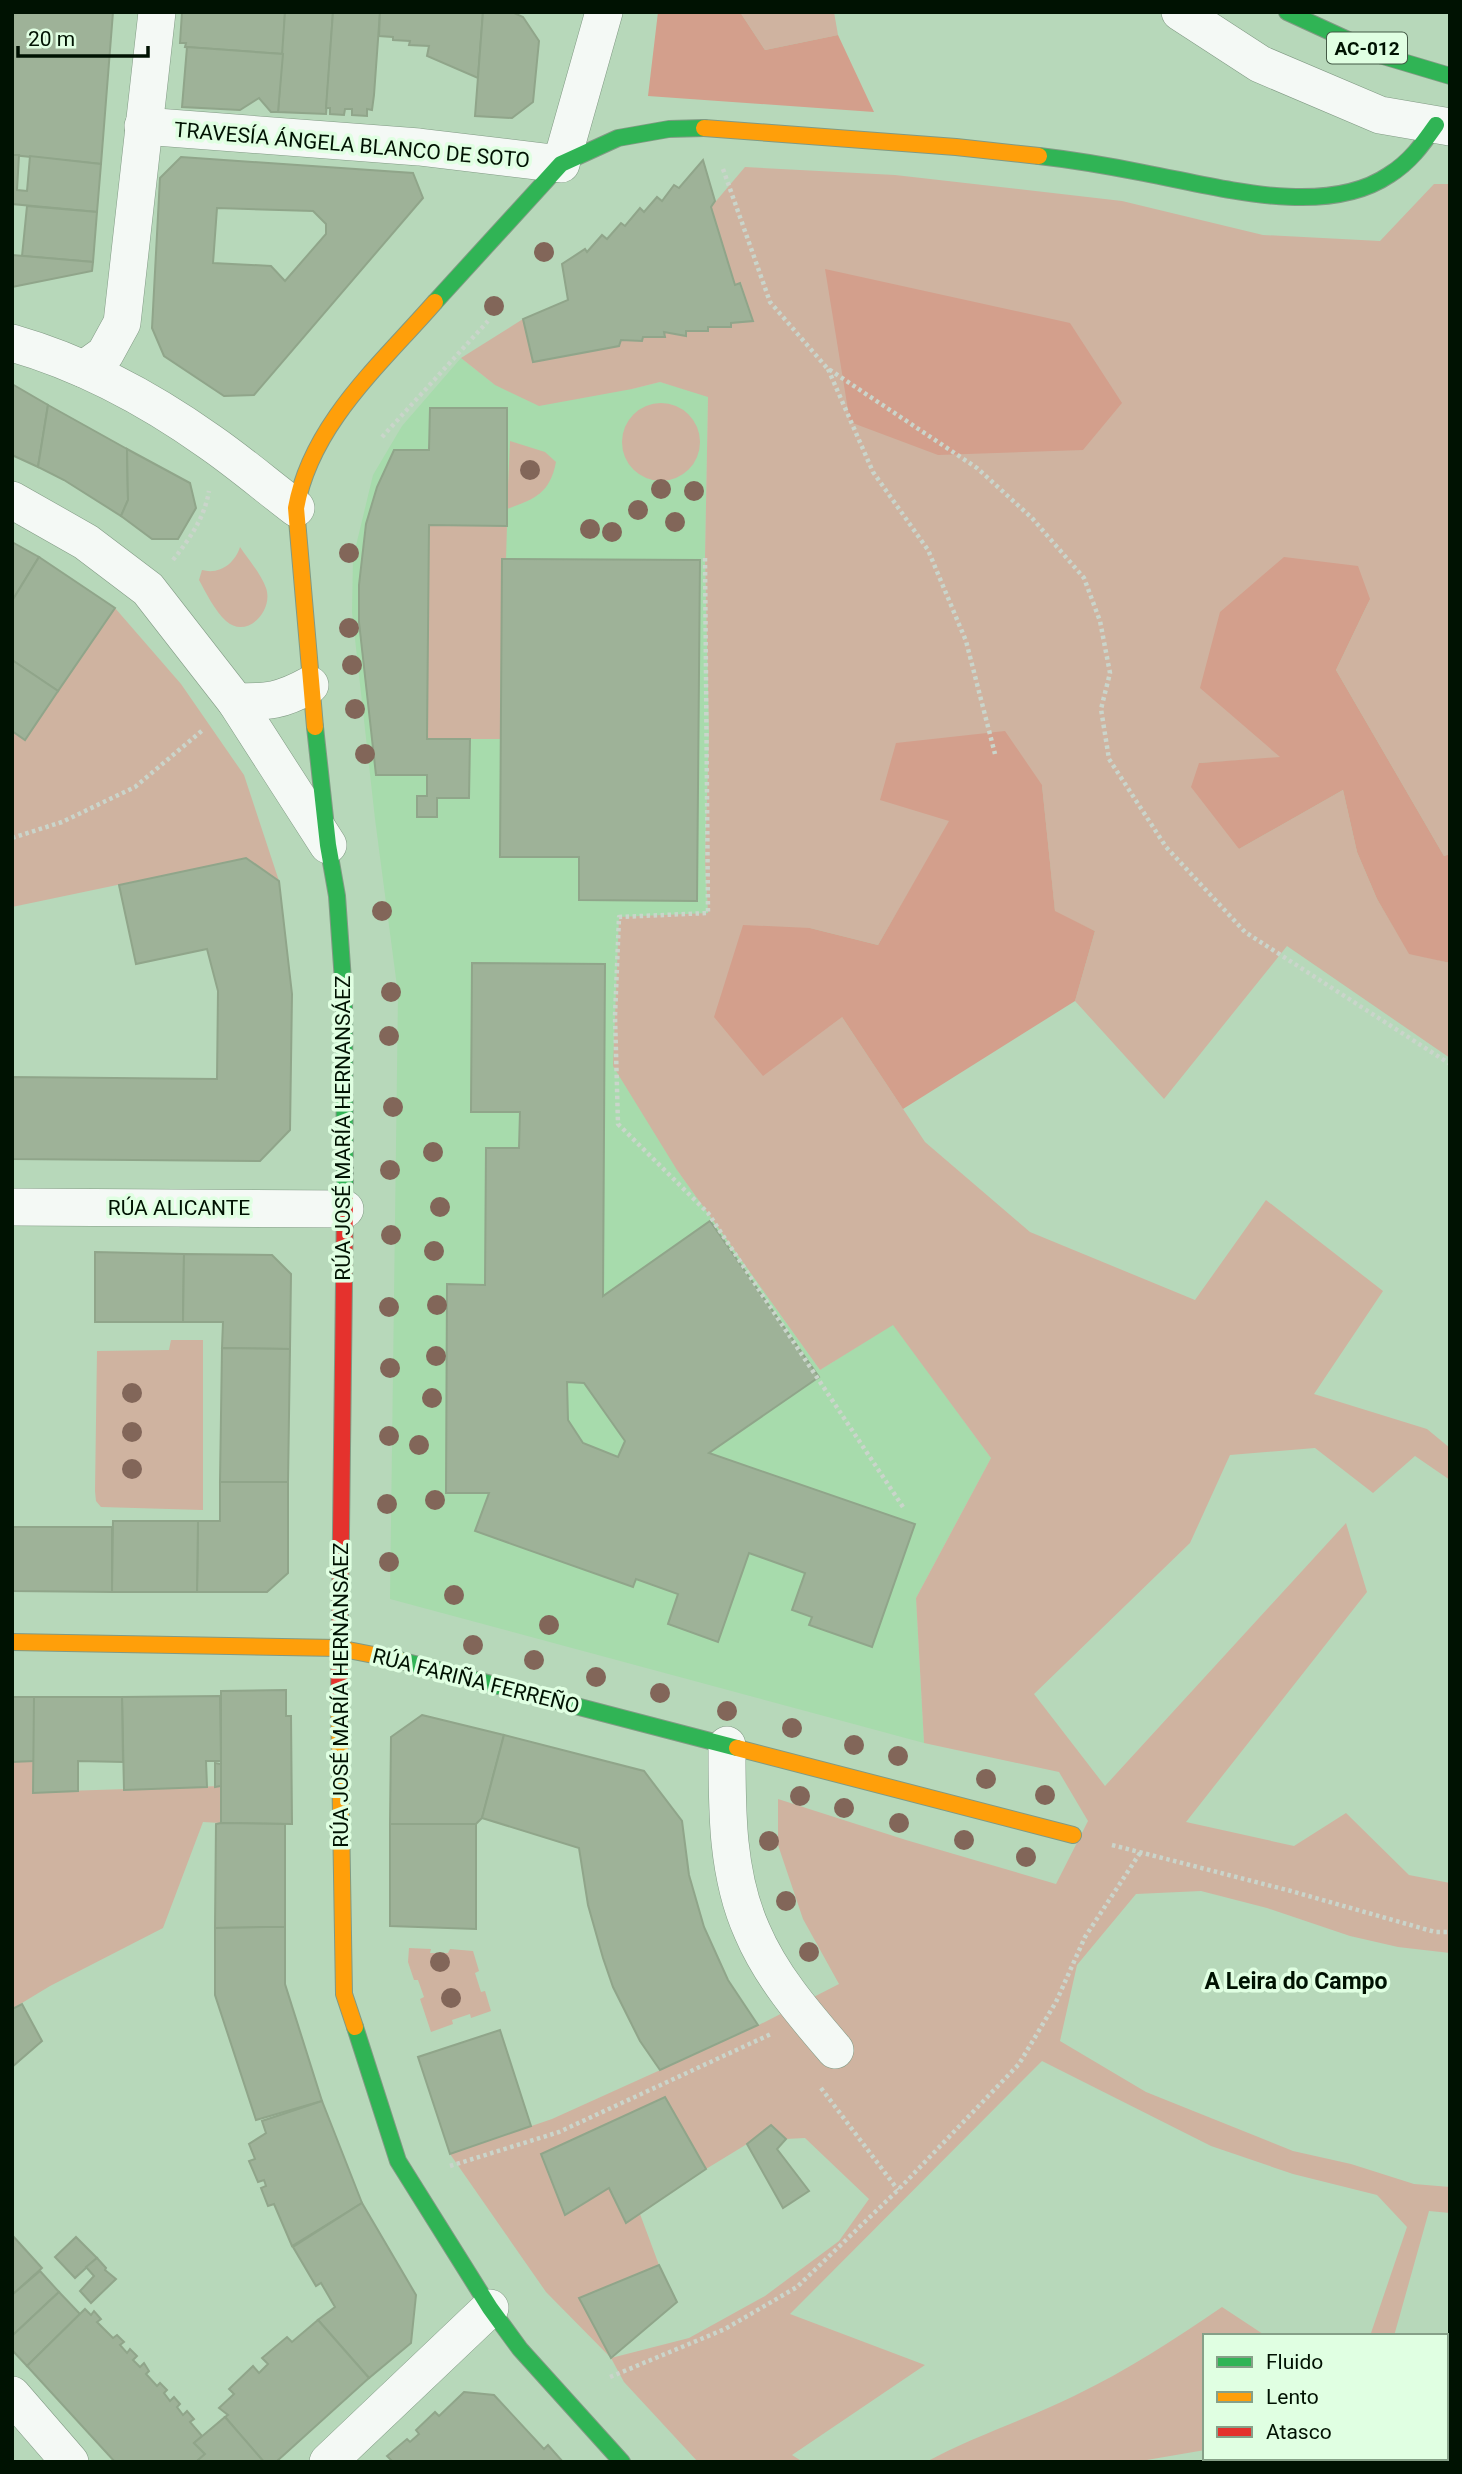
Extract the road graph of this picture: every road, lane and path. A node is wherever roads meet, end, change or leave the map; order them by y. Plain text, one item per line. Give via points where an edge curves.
1 (157, 12) edge
2 (604, 12) edge
3 (1180, 12) edge
4 (1287, 12) edge
5 (1450, 76) edge
6 (143, 126) junction
7 (1443, 126) edge
8 (561, 164) junction
9 (722, 166) dead end
10 (488, 321) dead end
11 (12, 343) edge
12 (827, 368) junction
13 (84, 369) junction
14 (382, 437) dead end
15 (210, 489) dead end
16 (12, 500) edge
17 (296, 508) junction
18 (705, 558) dead end
19 (171, 564) dead end
20 (310, 685) junction
21 (236, 702) junction
22 (995, 754) dead end
23 (12, 838) edge
24 (328, 845) junction
25 (1450, 1064) edge
26 (12, 1207) edge
27 (345, 1209) junction
28 (903, 1507) dead end
29 (12, 1642) edge
30 (338, 1648) junction
31 (727, 1745) junction
32 (1073, 1835) joint
33 (1140, 1853) junction
34 (1450, 1932) edge
35 (807, 2017) junction
36 (835, 2050) dead end
37 (818, 2084) dead end
38 (445, 2167) dead end
39 (898, 2190) junction
40 (490, 2308) junction
41 (610, 2377) dead end
42 (12, 2395) edge
43 (70, 2462) edge
44 (328, 2462) edge
45 (622, 2462) edge

1 - 6 street
2 - 8 street
3 - 7 street via 1261,64 1380,115
4 - 5 street, AC-012 via 1383,56
6 - 8 street, TRAVESÍA ÁNGELA BLANCO DE SOTO via 419,147
6 - 13 street via 122,323 105,354
7 - 8 street via 1388,177 1317,198 1211,187 1053,158 707,128 618,138
8 - 17 street, RÚA JOSÉ MARÍA HERNANSÁEZ via 341,409 310,459 299,484
9 - 12 path via 770,302
10 - 14 path
11 - 13 street
12 - 22 path via 873,472 928,550 966,641
12 - 25 path via 977,468 1032,518 1084,578 1100,621 1110,673 1101,709 1109,758 1166,847 1245,932
13 - 17 street via 210,442
15 - 19 path via 206,509
16 - 21 street, RÚA JOSÉ MARÍA HERNANSÁEZ via 86,542 148,589
17 - 20 street, RÚA JOSÉ MARÍA HERNANSÁEZ
18 - 28 path via 708,913 619,917 615,1016 618,1124 708,1213
20 - 21 street via 286,698
20 - 24 street, RÚA JOSÉ MARÍA HERNANSÁEZ
21 - 23 path via 135,787 62,822
21 - 24 street, RÚA JOSÉ MARÍA HERNANSÁEZ
24 - 27 street, RÚA JOSÉ MARÍA HERNANSÁEZ via 337,896 344,995
26 - 27 street, RÚA ALICANTE
27 - 30 street, RÚA JOSÉ MARÍA HERNANSÁEZ
29 - 30 street, RÚA FARIÑA FERREÑO
30 - 31 street, RÚA FARIÑA FERREÑO
30 - 40 street, RÚA JOSÉ MARÍA HERNANSÁEZ via 344,1994 398,2161
31 - 32 street, RÚA FARIÑA FERREÑO
31 - 35 street via 727,1816 737,1887 752,1932
32 - 33 path
33 - 34 path via 1435,1932
33 - 39 path via 1085,1937 1056,2001 1019,2064
35 - 36 street
35 - 38 path via 559,2132
37 - 39 path
39 - 41 path via 797,2287 725,2329
40 - 44 street
40 - 45 street, RÚA JOSÉ MARÍA HERNANSÁEZ via 520,2349
42 - 43 street

